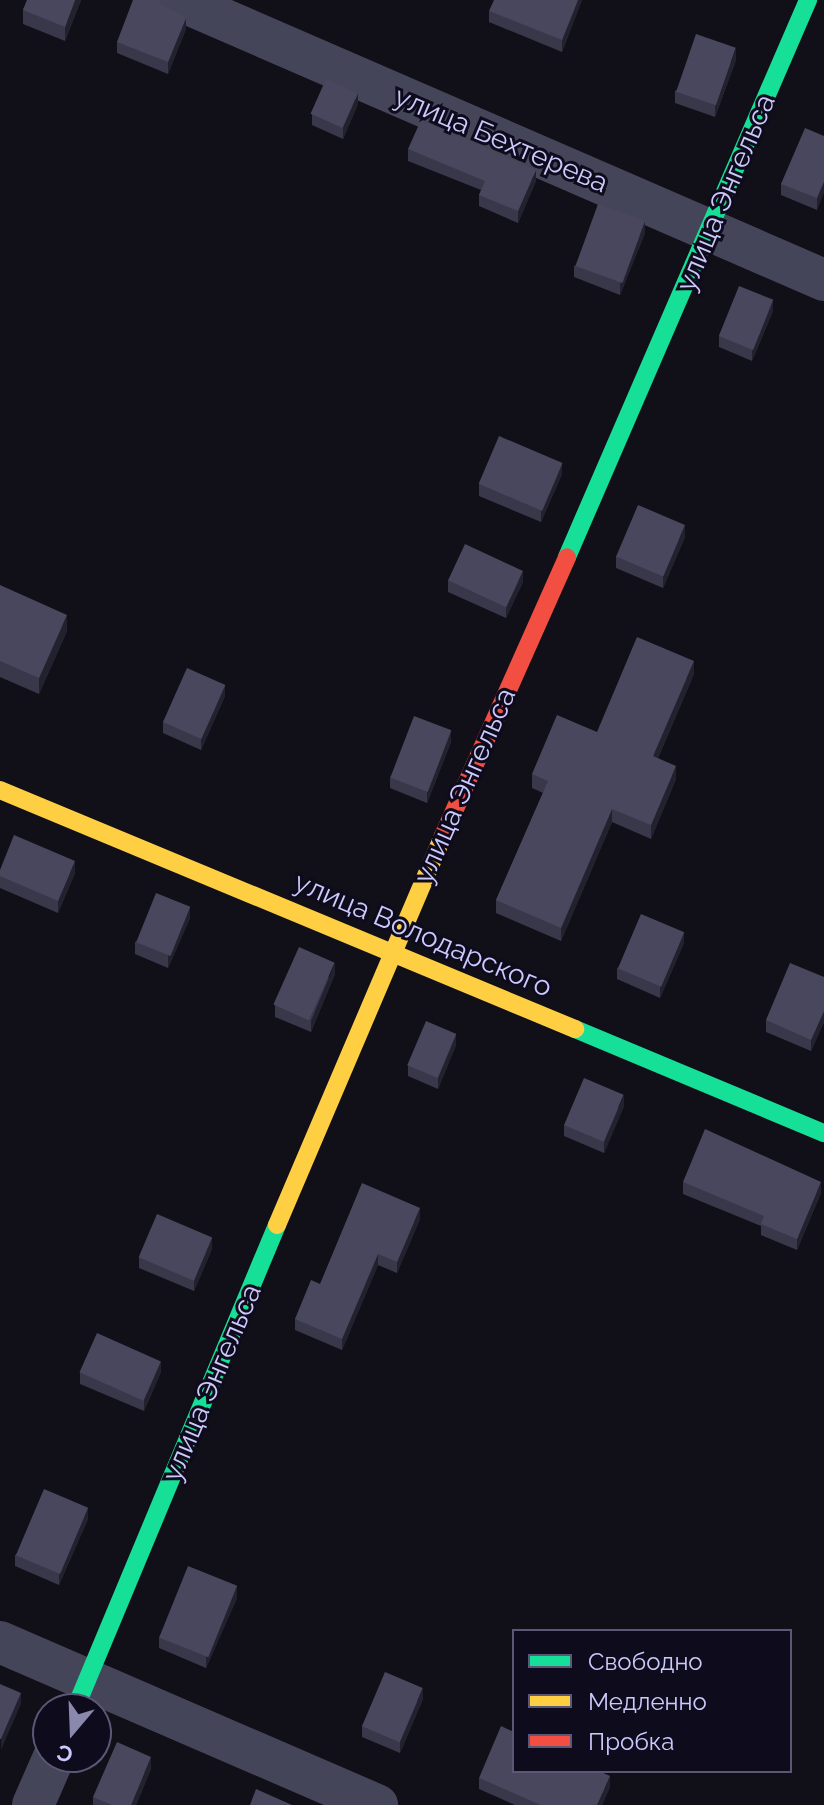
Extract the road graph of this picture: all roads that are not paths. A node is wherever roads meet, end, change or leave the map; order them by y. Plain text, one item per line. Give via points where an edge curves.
1 (179, 0) edge
2 (808, 0) edge
3 (711, 232) junction
4 (824, 280) edge
5 (0, 790) edge
6 (392, 951) junction
7 (824, 1133) edge
8 (0, 1642) edge
9 (82, 1693) edge
10 (112, 1704) edge
11 (47, 1773) edge
12 (33, 1805) edge
13 (377, 1805) edge

1 - 3 street, улица Бехтерева
2 - 3 street, улица Энгельса
3 - 4 street, улица Бехтерева
3 - 6 street, улица Энгельса
5 - 6 street, улица Володарского
6 - 7 street, улица Володарского
6 - 9 street, улица Энгельса
8 - 9 street
10 - 13 street
11 - 12 street

